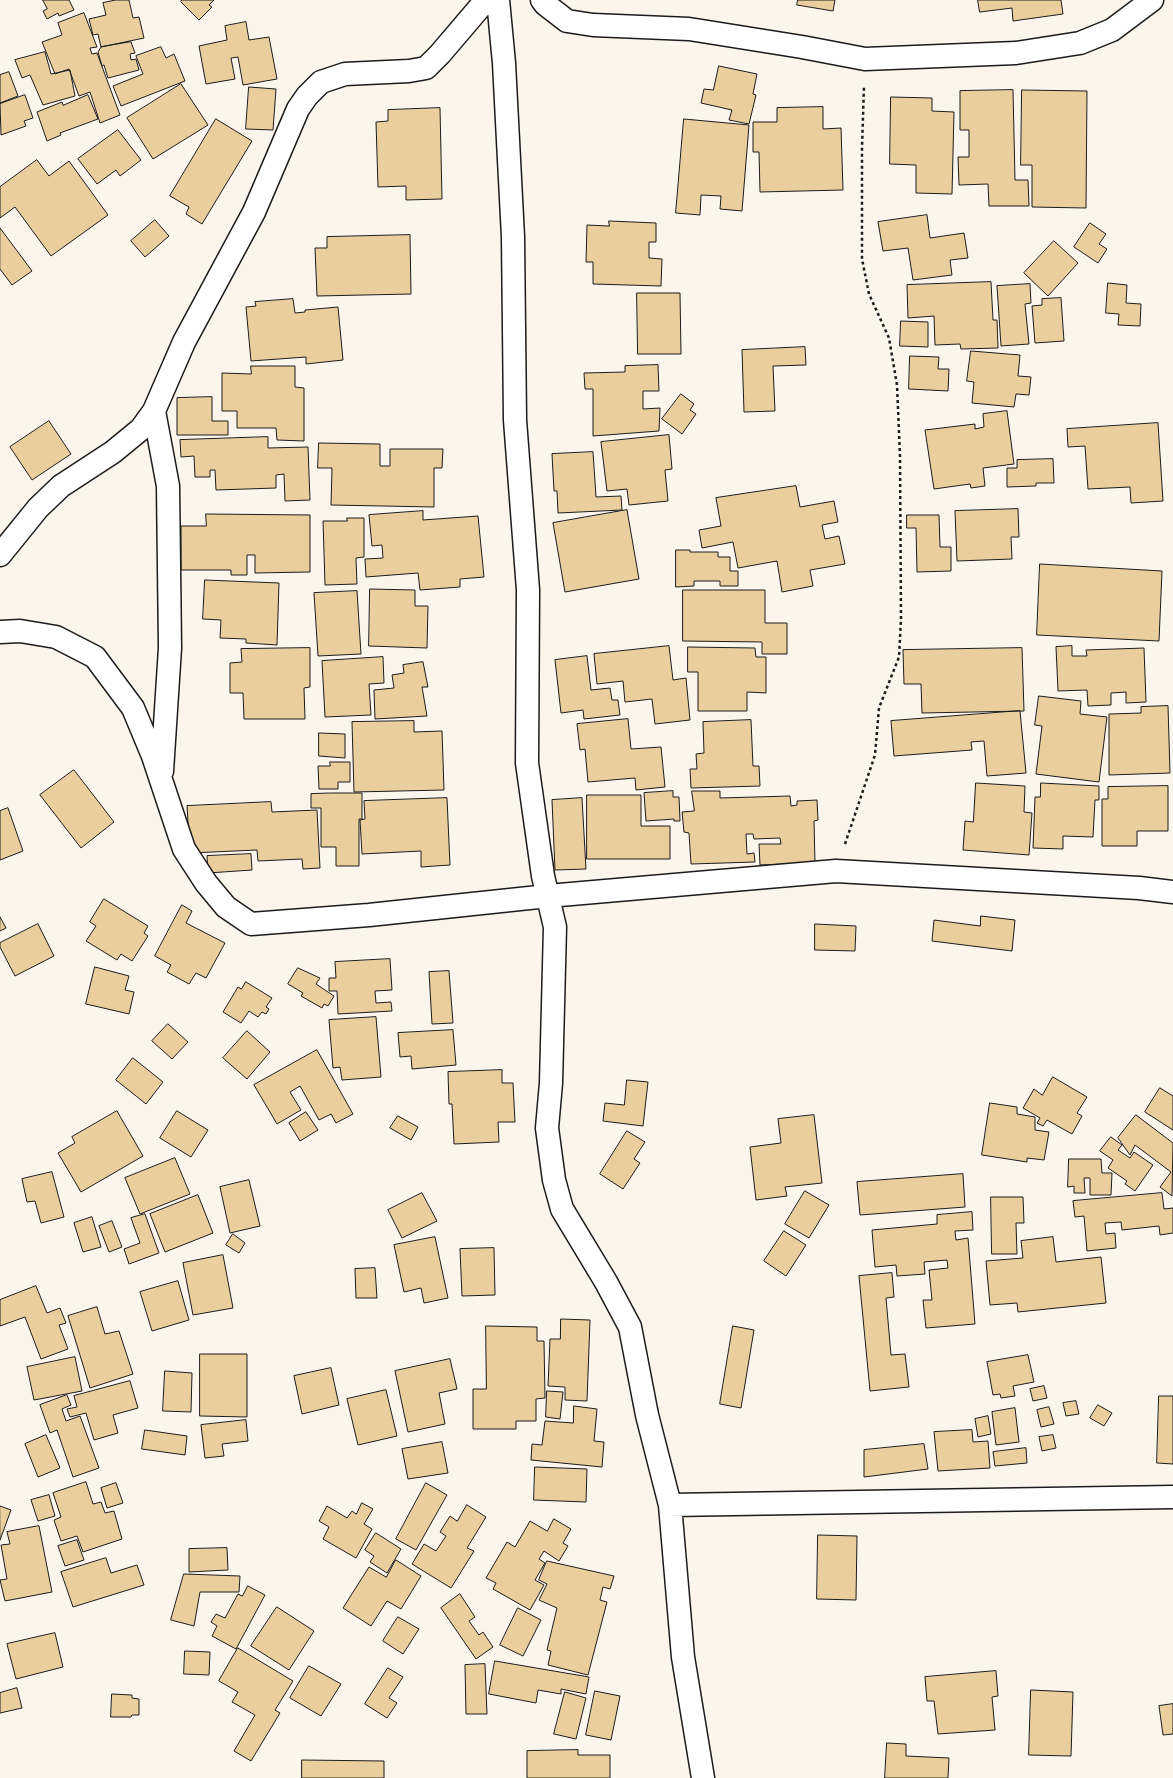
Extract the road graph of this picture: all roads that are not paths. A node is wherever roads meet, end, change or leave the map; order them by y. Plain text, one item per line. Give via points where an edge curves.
1 (486, 0) edge
2 (498, 0) edge
3 (542, 0) edge
4 (1152, 0) edge
5 (154, 411) junction
6 (0, 555) edge
7 (0, 632) edge
8 (161, 780) junction
9 (1173, 892) edge
10 (548, 896) junction
11 (1173, 1497) edge
12 (670, 1505) junction
13 (703, 1778) edge

1 - 5 street via 426,68 345,74 321,82 307,96 298,109 254,212 184,342
2 - 10 street via 504,63 513,237 515,420 528,590 527,763
3 - 4 street via 567,21 593,25 689,30 865,59 1016,53 1080,43 1112,30
5 - 6 street via 141,430 61,486 38,508
5 - 8 street via 168,486 170,648
7 - 8 street via 20,631 56,637 95,657 133,708
8 - 10 street via 184,849 226,908 251,924 369,915
9 - 10 street via 836,872
10 - 12 street via 555,928 548,1128 554,1180 562,1209 630,1327 647,1415
11 - 12 street
12 - 13 street via 683,1657

